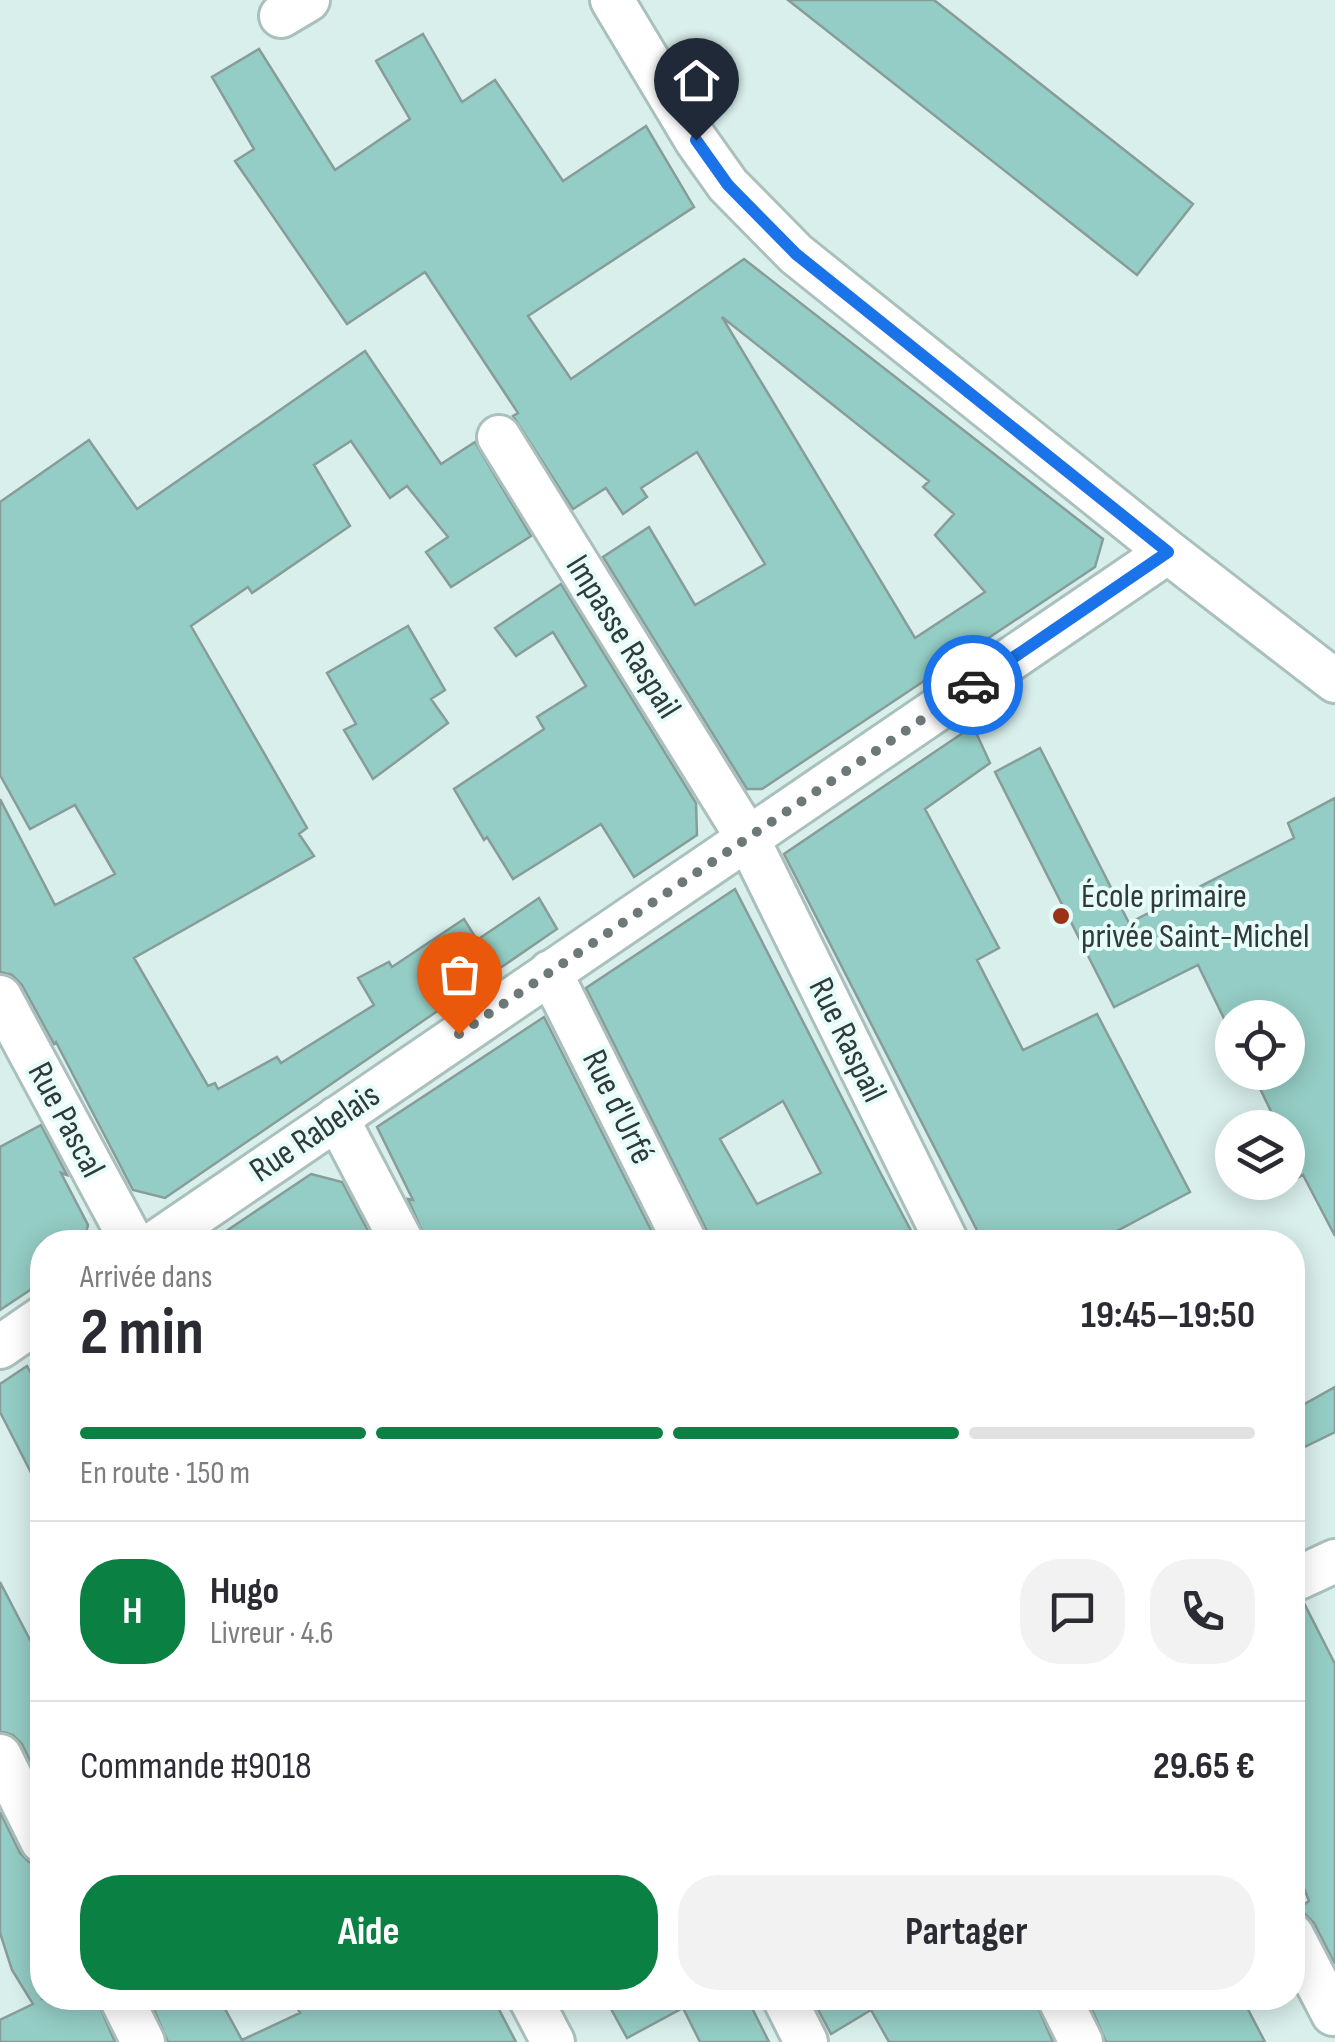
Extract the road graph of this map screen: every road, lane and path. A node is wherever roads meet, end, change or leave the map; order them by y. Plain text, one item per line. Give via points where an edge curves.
1 (612, 0) edge
2 (499, 437) dead end
3 (1168, 552) junction
4 (1335, 681) edge
5 (747, 837) junction
6 (550, 972) junction
7 (0, 997) edge
8 (338, 1118) junction
9 (126, 1230) edge
10 (174, 1230) edge
11 (396, 1230) edge
12 (679, 1230) edge
13 (941, 1230) edge
14 (30, 1326) edge
15 (0, 1346) edge
16 (1335, 1561) edge
17 (1305, 1575) edge
18 (0, 1756) edge
19 (30, 1817) edge
20 (1305, 1959) edge
21 (127, 2010) edge
22 (536, 2010) edge
23 (790, 2010) edge
24 (1065, 2010) edge
25 (1335, 2013) edge
26 (143, 2042) edge
27 (553, 2042) edge
28 (806, 2042) edge
29 (1082, 2042) edge

1 - 3 street via 696,140 766,225
2 - 5 street, Impasse Raspail
3 - 4 street
3 - 5 street, Rue Rabelais
5 - 6 street, Rue Rabelais
5 - 13 street, Rue Raspail
6 - 8 street, Rue Rabelais
6 - 12 street, Rue d'Urfé
7 - 9 street, Rue Pascal
8 - 10 street, Rue Rabelais
8 - 11 street
14 - 15 street
16 - 17 street
18 - 19 street
20 - 25 street
21 - 26 street
22 - 27 street
23 - 28 street
24 - 29 street

